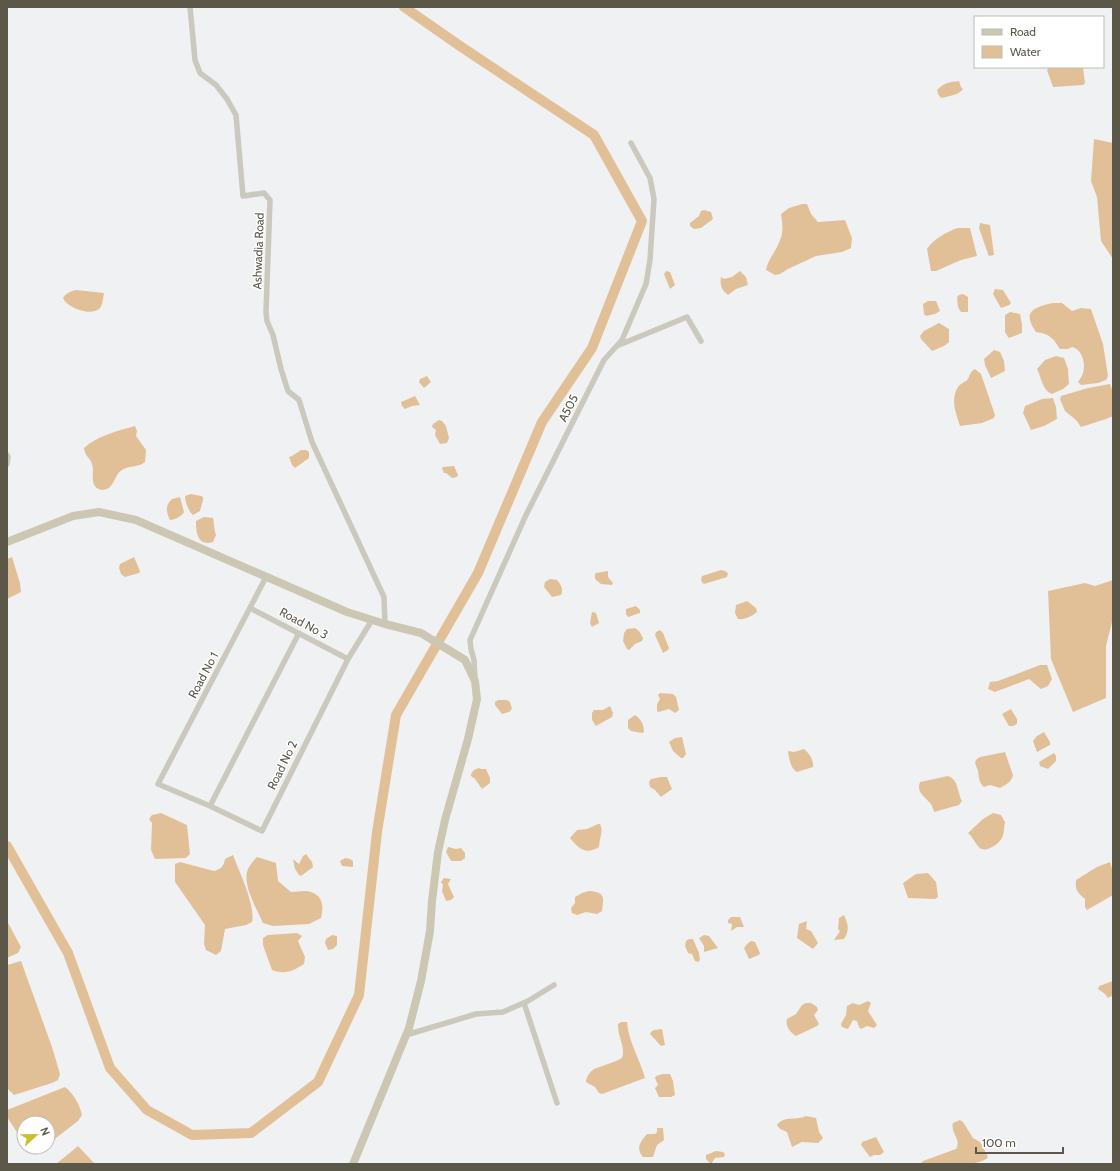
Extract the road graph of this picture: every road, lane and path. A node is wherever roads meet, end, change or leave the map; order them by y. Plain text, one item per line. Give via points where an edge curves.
1 (190, 7) edge
2 (631, 143) dead end
3 (701, 341) dead end
4 (617, 346) junction
5 (7, 454) edge
6 (7, 464) edge
7 (7, 542) edge
8 (266, 577) junction
9 (250, 608) junction
10 (372, 620) junction
11 (385, 624) junction
12 (299, 633) junction
13 (348, 659) junction
14 (475, 681) junction
15 (210, 806) junction
16 (554, 985) dead end
17 (524, 1003) junction
18 (406, 1035) junction
19 (557, 1103) dead end
20 (353, 1164) edge

1 - 11 street, Ashwadia Road via 195,60 200,73 216,85 236,115 243,196 264,193 270,200 266,312 288,392 299,400 312,442 384,597
2 - 4 street, A505 via 650,178 654,199 650,260 646,284
3 - 4 street via 687,317
4 - 14 street, A505 via 604,360 526,515 470,640
5 - 6 street
7 - 8 main road via 73,516 98,512 136,520
8 - 9 street, Road No 1
8 - 10 main road
9 - 12 street, Road No 3
9 - 15 street, Road No 1 via 158,784
10 - 11 main road
10 - 13 street
11 - 14 main road via 421,633 464,660
12 - 13 street, Road No 3
12 - 15 street
13 - 15 street, Road No 2 via 262,831
14 - 18 main road via 477,699 438,852 430,931 421,981
16 - 17 street
17 - 18 street via 503,1012 476,1014
17 - 19 street
18 - 20 main road

